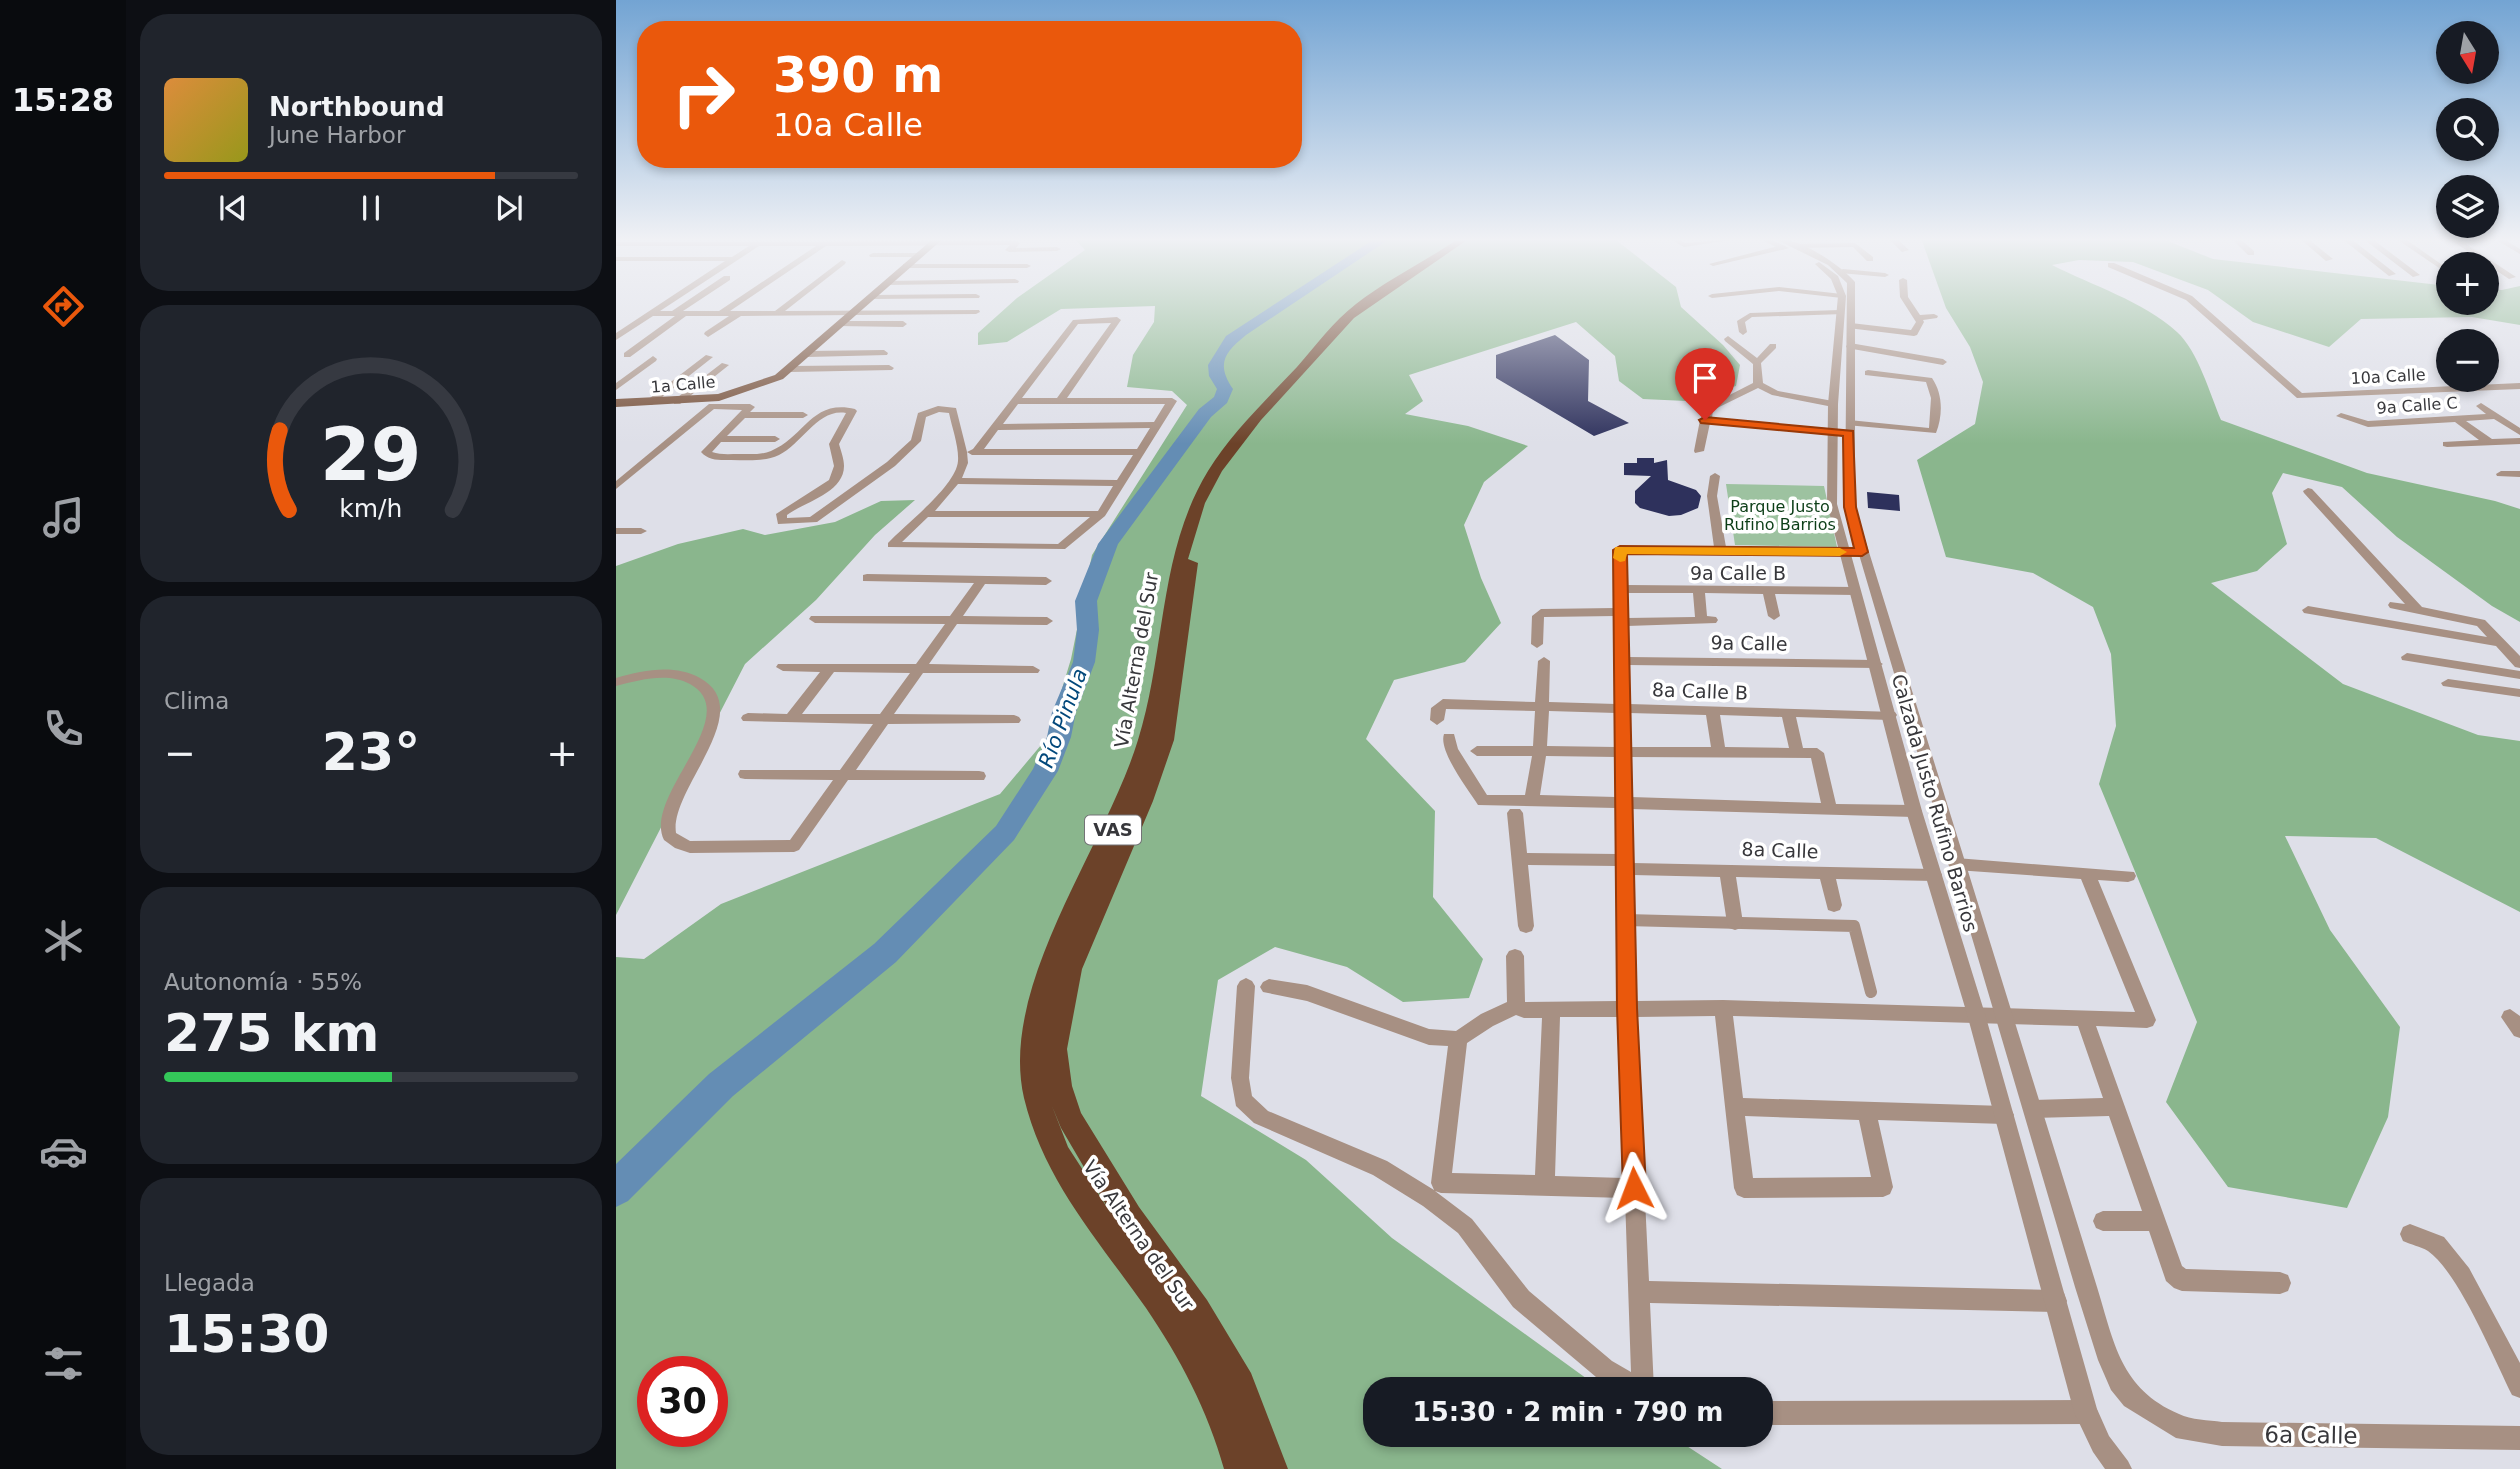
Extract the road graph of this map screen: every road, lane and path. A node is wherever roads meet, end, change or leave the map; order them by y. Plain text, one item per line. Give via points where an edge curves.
1 (662, 307) edge
2 (684, 307) edge
3 (731, 307) edge
4 (785, 307) edge
5 (860, 307) edge
6 (1363, 307) edge
7 (1371, 307) edge
8 (1816, 307) edge
9 (1844, 307) edge
10 (1845, 307) edge
11 (1910, 307) edge
12 (2199, 307) edge
13 (976, 312) dead end
14 (722, 313) junction
15 (853, 313) junction
16 (651, 314) junction
17 (673, 314) junction
18 (684, 314) junction
19 (738, 314) junction
20 (776, 314) junction
21 (1934, 316) dead end
22 (1918, 318) junction
23 (841, 324) junction
24 (903, 324) dead end
25 (616, 325) edge
26 (634, 325) junction
27 (1851, 326) junction
28 (1743, 332) dead end
29 (708, 334) dead end
30 (616, 337) edge
31 (1728, 339) dead end
32 (1773, 346) dead end
33 (1850, 346) junction
34 (884, 353) dead end
35 (808, 354) junction
36 (627, 355) dead end
37 (709, 357) dead end
38 (653, 359) dead end
39 (1943, 362) dead end
40 (1757, 363) junction
41 (725, 365) dead end
42 (889, 368) dead end
43 (791, 369) junction
44 (1868, 373) dead end
45 (1758, 384) junction
46 (616, 387) edge
47 (2499, 387) edge
48 (2518, 388) edge
49 (2436, 390) edge
50 (1017, 401) junction
51 (1060, 401) junction
52 (677, 402) junction
53 (711, 402) junction
54 (616, 403) edge
55 (649, 403) junction
56 (1833, 404) junction
57 (2482, 405) dead end
58 (745, 415) junction
59 (803, 415) dead end
60 (2341, 416) dead end
61 (2496, 416) junction
62 (2456, 418) junction
63 (1705, 420) junction
64 (1157, 425) junction
65 (996, 427) junction
66 (1849, 428) junction
67 (1833, 432) junction
68 (2520, 432) edge
69 (719, 439) junction
70 (775, 439) dead end
71 (2489, 442) junction
72 (2520, 442) edge
73 (2447, 444) dead end
74 (1699, 451) dead end
75 (976, 452) junction
76 (1140, 452) junction
77 (960, 453) junction
78 (2501, 474) dead end
79 (2520, 474) edge
80 (1716, 476) dead end
81 (953, 481) junction
82 (1119, 483) junction
83 (616, 486) edge
84 (2308, 491) dead end
85 (926, 514) junction
86 (1101, 514) junction
87 (616, 531) edge
88 (640, 531) dead end
89 (1720, 548) junction
90 (1845, 552) junction
91 (1862, 552) junction
92 (867, 578) dead end
93 (982, 580) junction
94 (1046, 581) dead end
95 (1620, 589) junction
96 (1699, 590) junction
97 (1768, 590) junction
98 (1856, 591) junction
99 (2394, 605) dead end
100 (2308, 610) dead end
101 (2418, 610) junction
102 (1774, 616) dead end
103 (1621, 617) junction
104 (815, 619) dead end
105 (954, 620) junction
106 (1047, 621) dead end
107 (2501, 643) junction
108 (1537, 644) dead end
109 (2407, 657) dead end
110 (1544, 661) dead end
111 (1622, 662) junction
112 (1875, 664) junction
113 (2520, 664) edge
114 (783, 667) dead end
115 (830, 668) junction
116 (920, 668) junction
117 (1032, 670) dead end
118 (2520, 675) edge
119 (616, 682) edge
120 (2448, 683) dead end
121 (2520, 693) edge
122 (1540, 706) junction
123 (1622, 708) junction
124 (1712, 711) junction
125 (1788, 712) junction
126 (1889, 715) junction
127 (748, 718) dead end
128 (790, 719) junction
129 (885, 719) junction
130 (1014, 719) dead end
131 (1437, 720) dead end
132 (1450, 737) dead end
133 (1477, 751) dead end
134 (1539, 751) junction
135 (1623, 751) junction
136 (1719, 752) junction
137 (1797, 753) junction
138 (745, 774) dead end
139 (846, 775) junction
140 (979, 776) dead end
141 (1532, 800) junction
142 (1624, 802) junction
143 (1830, 809) junction
144 (1914, 811) junction
145 (1515, 813) dead end
146 (1519, 859) junction
147 (1625, 864) junction
148 (1956, 864) junction
149 (1727, 870) junction
150 (1827, 873) junction
151 (2087, 873) junction
152 (1934, 875) junction
153 (2127, 876) dead end
154 (1834, 905) dead end
155 (1626, 920) junction
156 (1735, 923) junction
157 (1526, 926) dead end
158 (1515, 956) dead end
159 (1246, 986) dead end
160 (1269, 987) dead end
161 (1871, 992) dead end
162 (1516, 1006) junction
163 (1627, 1008) junction
164 (1723, 1008) junction
165 (1551, 1010) junction
166 (1976, 1014) junction
167 (2002, 1015) junction
168 (2084, 1018) junction
169 (1458, 1039) junction
170 (1735, 1107) junction
171 (2116, 1107) junction
172 (2033, 1109) junction
173 (1867, 1112) junction
174 (2004, 1115) junction
175 (1545, 1187) junction
176 (1634, 1188) junction
177 (2104, 1221) dead end
178 (2154, 1221) junction
179 (2410, 1234) dead end
180 (2280, 1283) dead end
181 (1641, 1292) junction
182 (2056, 1301) junction
183 (1618, 1377) edge
184 (1642, 1377) edge
185 (2119, 1382) joint
186 (2520, 1387) edge
187 (2086, 1412) junction
188 (1773, 1413) edge
189 (2520, 1438) edge
190 (2118, 1468) edge
191 (1241, 1469) edge
192 (1270, 1469) edge

1 - 16 street
2 - 17 street
3 - 14 street
4 - 20 street
5 - 15 main road, 1a Calle
6 - 191 highway, Vía Alterna del Sur / VAS via 1238,439 1199,500 1174,574 1148,739 1126,802 1050,970 1033,1055 1036,1094 1047,1132 1068,1174 1175,1326 1216,1402
7 - 192 highway, Vía Alterna del Sur / VAS via 1247,440 1214,491 1200,523 1164,740 1143,801 1086,926 1059,1012 1054,1049 1070,1119 1240,1384
8 - 28 street via 1750,315 1741,321
9 - 56 street, Calzada Justo Rufino Barrios
10 - 27 street, Calzada Justo Rufino Barrios
11 - 22 street
12 - 49 street, 10a Calle via 2300,396
13 - 15 street
14 - 18 street
14 - 19 street
15 - 20 street
15 - 23 main road, 1a Calle
16 - 17 street
16 - 26 street
17 - 18 street
18 - 36 street
19 - 20 street
19 - 29 street
21 - 22 street
22 - 27 street via 1914,334
23 - 24 street
23 - 35 main road, 1a Calle
25 - 26 street
26 - 30 street
27 - 33 street, Calzada Justo Rufino Barrios
31 - 40 street
32 - 40 street
33 - 39 street
33 - 66 street, Calzada Justo Rufino Barrios
34 - 35 street
35 - 43 main road, 1a Calle
37 - 55 street
38 - 46 street
40 - 45 street
41 - 52 street
42 - 43 street
43 - 53 main road, 1a Calle
44 - 66 street via 1928,380 1937,410 1933,431
45 - 56 street via 1775,393
45 - 63 street via 1709,409
47 - 48 street, 10a Calle
50 - 51 street
50 - 51 street via 1076,322 1117,320
50 - 65 street
51 - 64 street via 1172,401
52 - 53 main road, 1a Calle
52 - 55 main road, 1a Calle
53 - 58 street via 750,406
53 - 83 street
54 - 55 main road, 1a Calle
56 - 67 street, Calzada Justo Rufino Barrios
57 - 61 street
58 - 59 street
58 - 69 street
60 - 62 street, 9a Calle C via 2368,424
61 - 62 street, 9a Calle C
61 - 68 street
62 - 71 street
63 - 67 street
63 - 74 street
64 - 65 street
64 - 76 street
65 - 75 street
66 - 67 street
66 - 91 street, Calzada Justo Rufino Barrios via 1850,507
67 - 90 street, Calzada Justo Rufino Barrios via 1832,505
69 - 70 street
69 - 77 street via 707,455 760,457 782,449 824,414 841,408 852,411 834,444 837,475 781,513 782,522 787,523 813,520 891,464 916,441 925,412 953,410
71 - 72 street
71 - 73 street
75 - 76 street
75 - 77 street
76 - 82 street
77 - 81 street via 963,463
78 - 79 street
80 - 89 street via 1712,496
81 - 82 street
81 - 85 street
82 - 86 street
84 - 101 street
85 - 86 street
85 - 86 street via 892,545 1061,547
87 - 88 street
89 - 90 street
89 - 95 street via 1620,550
90 - 91 street
90 - 98 street, Calzada Justo Rufino Barrios
91 - 148 street, Calzada Justo Rufino Barrios
92 - 93 street
93 - 94 street
93 - 105 street
95 - 96 street, 9a Calle B
95 - 103 street
96 - 97 street, 9a Calle B
96 - 103 street via 1707,621
97 - 98 street, 9a Calle B
97 - 102 street
98 - 112 street, Calzada Justo Rufino Barrios
99 - 101 street
100 - 107 street
101 - 107 street via 2481,623
103 - 108 street via 1541,613
103 - 111 street
104 - 105 street
105 - 106 street
105 - 116 street
107 - 113 street
109 - 118 street
110 - 122 street
111 - 112 street, 9a Calle
111 - 123 street
112 - 126 street, Calzada Justo Rufino Barrios
114 - 115 street
115 - 116 street
115 - 128 street
116 - 117 street
116 - 129 street
119 - 139 street via 670,674 696,681 712,696 710,730 665,825 680,844 794,846
120 - 121 street
122 - 123 street, 8a Calle B
122 - 131 street, 8a Calle B via 1443,704
122 - 134 street
123 - 124 street, 8a Calle B
123 - 135 street
124 - 125 street, 8a Calle B
124 - 136 street
125 - 126 street, 8a Calle B
125 - 137 street
126 - 144 street, Calzada Justo Rufino Barrios
127 - 128 street
128 - 129 street
129 - 130 street
129 - 139 street
132 - 141 street via 1451,749 1483,801
133 - 134 street
134 - 135 street
134 - 141 street
135 - 136 street
135 - 142 street
136 - 137 street
137 - 143 street via 1817,752
138 - 139 street
139 - 140 street
141 - 142 street
142 - 143 street
142 - 147 street
143 - 144 street
144 - 152 street, Calzada Justo Rufino Barrios
145 - 146 street
146 - 147 street, 8a Calle
146 - 157 street
147 - 149 street, 8a Calle
147 - 155 street
148 - 151 street
148 - 167 street, Calzada Justo Rufino Barrios
149 - 150 street, 8a Calle
149 - 156 street
150 - 152 street, 8a Calle
150 - 154 street
151 - 153 street
151 - 168 street via 2147,1020
152 - 166 street, Calzada Justo Rufino Barrios
155 - 156 street
155 - 163 street
156 - 161 street via 1854,926
158 - 162 street
159 - 183 street via 1240,1078 1244,1100 1261,1117 1380,1168 1430,1199 1465,1226 1521,1299
160 - 169 street via 1307,993 1429,1037
162 - 165 street
162 - 169 street
163 - 164 street
163 - 165 street
163 - 176 street
164 - 166 street
164 - 170 street
165 - 175 street
166 - 167 street
166 - 174 street, Calzada Justo Rufino Barrios
167 - 168 street
167 - 172 street, Calzada Justo Rufino Barrios
168 - 171 street
169 - 175 street via 1441,1183
170 - 173 street
170 - 173 street via 1744,1188 1883,1187
171 - 172 street
171 - 178 street
172 - 185 street, Calzada Justo Rufino Barrios
173 - 174 street
174 - 182 street, Calzada Justo Rufino Barrios
175 - 176 street
176 - 181 street
177 - 178 street
178 - 180 street via 2174,1273 2182,1280
179 - 186 street via 2438,1245 2449,1259 2477,1302
181 - 182 street
181 - 184 street
182 - 187 street, Calzada Justo Rufino Barrios
185 - 189 street, 6a Calle via 2132,1398 2176,1426 2222,1434
187 - 188 street
187 - 190 street

